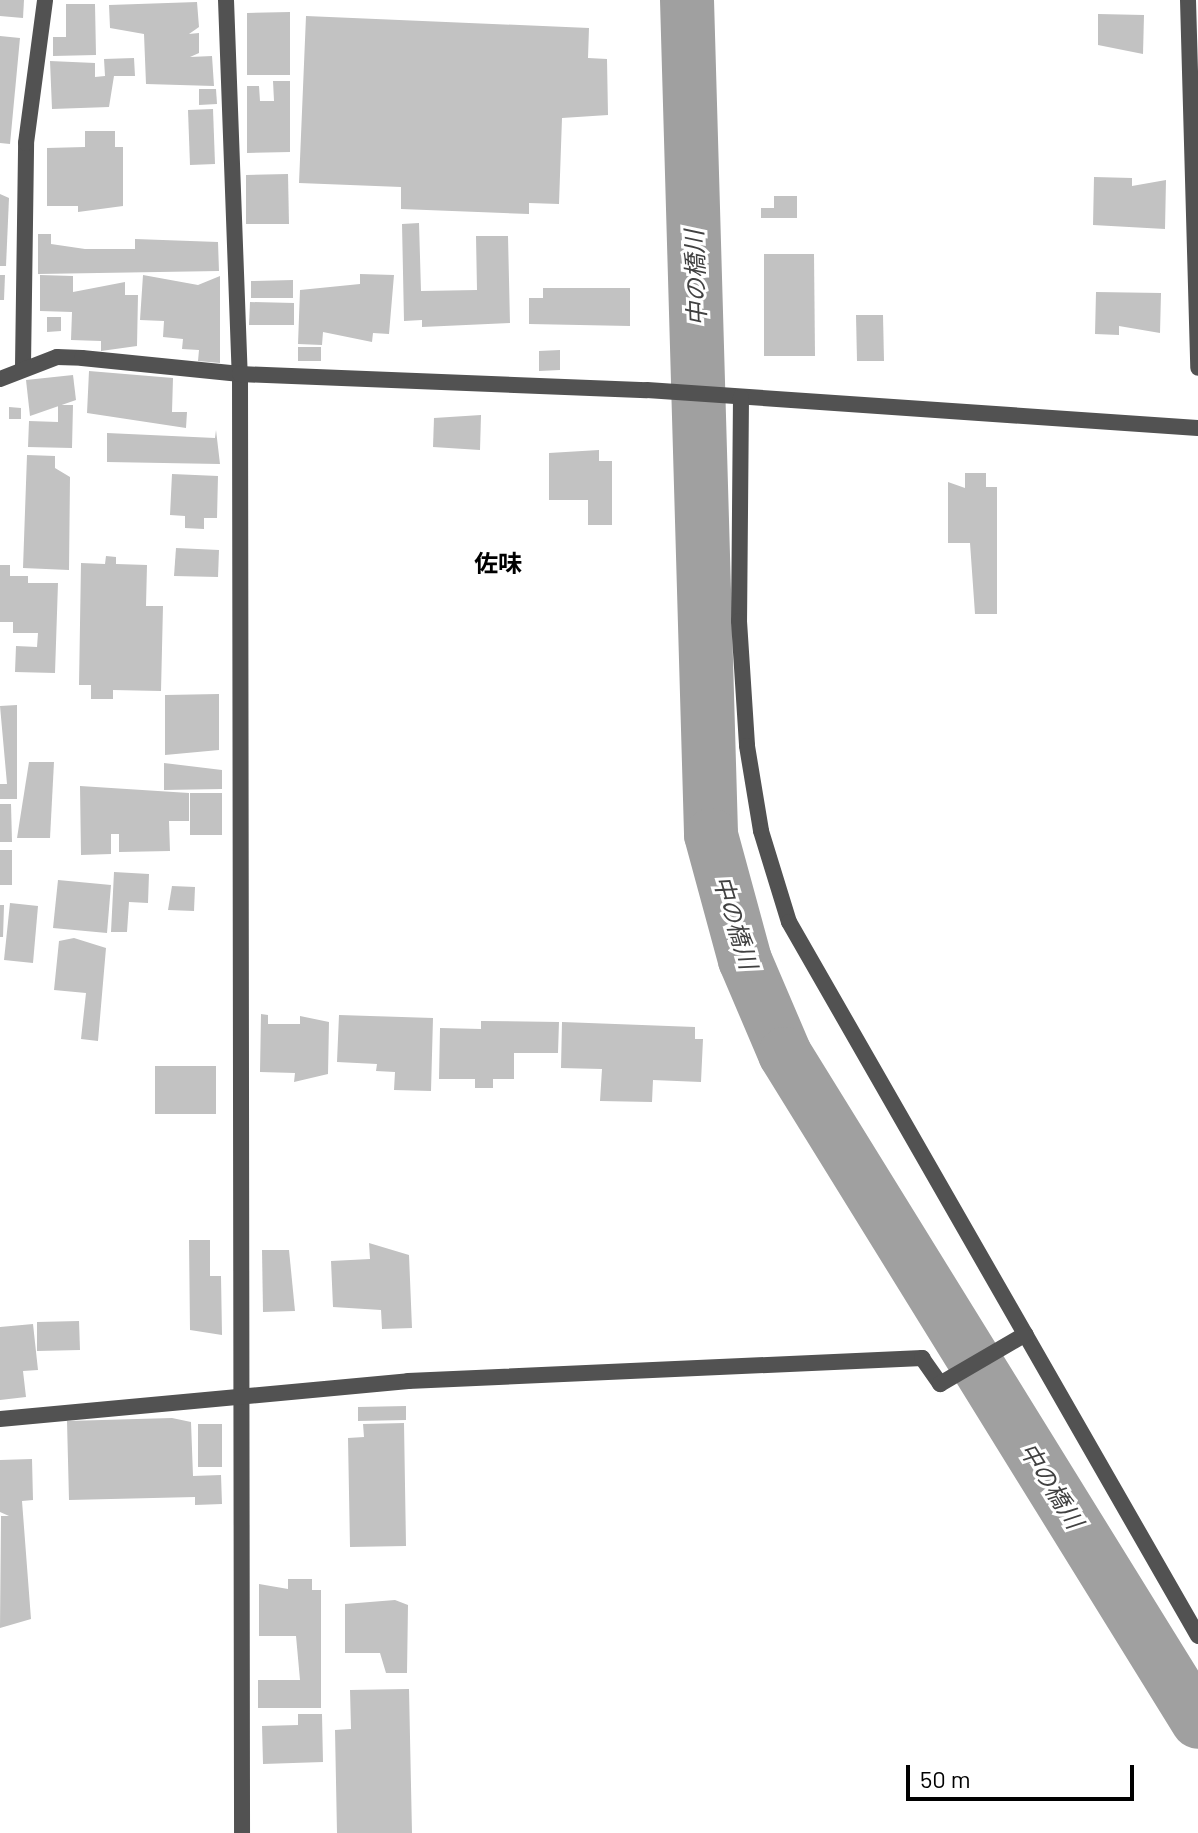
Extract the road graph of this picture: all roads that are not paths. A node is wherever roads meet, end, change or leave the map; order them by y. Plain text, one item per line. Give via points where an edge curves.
1 (45, 0) edge
2 (226, 0) edge
3 (1188, 0) edge
4 (23, 366) junction
5 (1198, 368) edge
6 (240, 374) junction
7 (0, 379) edge
8 (741, 397) junction
9 (1198, 428) edge
10 (1023, 1336) junction
11 (242, 1398) junction
12 (0, 1419) edge
13 (1198, 1636) edge
14 (242, 1833) edge

1 - 4 street via 26,143
2 - 6 street
3 - 5 street
4 - 6 street via 57,357
4 - 7 street
6 - 8 street
6 - 11 street
8 - 9 street
8 - 10 street via 739,621 747,746 766,846 789,922
10 - 11 street via 940,1384 922,1358 408,1381
10 - 13 street
11 - 12 street
11 - 14 street

